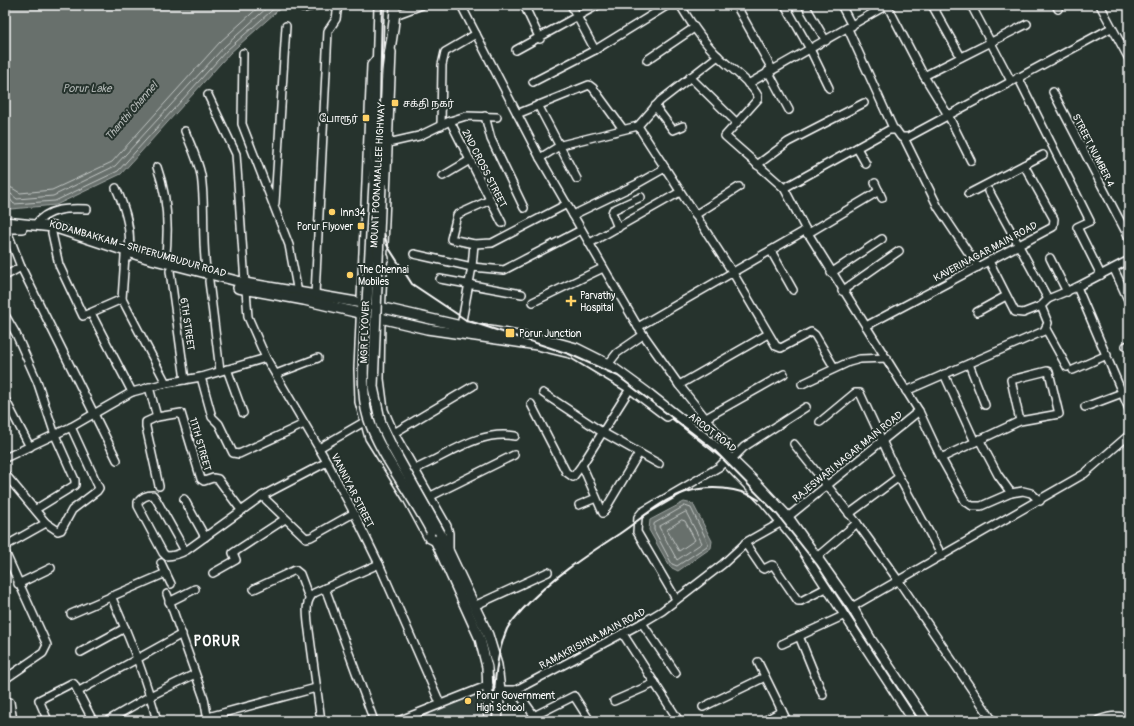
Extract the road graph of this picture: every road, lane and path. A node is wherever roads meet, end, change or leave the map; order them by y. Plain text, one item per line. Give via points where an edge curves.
1 (318, 5) edge
2 (338, 5) edge
3 (380, 5) edge
4 (395, 5) edge
5 (422, 5) edge
6 (461, 5) edge
7 (524, 5) edge
8 (570, 5) edge
9 (598, 5) edge
10 (668, 5) edge
11 (680, 5) edge
12 (736, 5) edge
13 (785, 5) edge
14 (805, 5) edge
15 (841, 5) edge
16 (887, 5) edge
17 (932, 5) edge
18 (1100, 5) edge
19 (974, 6) edge
20 (303, 8) dead end
21 (877, 8) edge
22 (395, 15) junction
23 (576, 18) junction
24 (1028, 24) dead end
25 (286, 26) dead end
26 (850, 27) junction
27 (694, 28) junction
28 (1111, 28) junction
29 (476, 34) junction
30 (540, 39) junction
31 (826, 41) junction
32 (992, 43) junction
33 (391, 48) junction
34 (810, 49) junction
35 (516, 50) dead end
36 (595, 50) junction
37 (243, 52) dead end
38 (378, 56) junction
39 (718, 56) junction
40 (961, 57) junction
41 (1129, 59) edge
42 (647, 60) dead end
43 (770, 70) junction
44 (382, 71) junction
45 (924, 76) junction
46 (690, 77) junction
47 (1018, 77) junction
48 (1011, 81) junction
49 (534, 82) dead end
50 (748, 84) junction
51 (829, 88) dead end
52 (1053, 92) dead end
53 (208, 95) dead end
54 (864, 103) dead end
55 (538, 105) junction
56 (655, 106) junction
57 (789, 110) dead end
58 (517, 114) junction
59 (948, 115) junction
60 (485, 116) junction
61 (497, 117) dead end
62 (450, 121) junction
63 (736, 122) junction
64 (441, 126) junction
65 (638, 126) junction
66 (683, 126) dead end
67 (893, 128) junction
68 (623, 129) junction
69 (185, 131) dead end
70 (904, 138) junction
71 (388, 143) junction
72 (561, 145) junction
73 (857, 148) junction
74 (1043, 155) dead end
75 (540, 158) junction
76 (470, 160) junction
77 (971, 161) dead end
78 (866, 164) dead end
79 (757, 165) junction
80 (1024, 165) junction
81 (157, 166) dead end
82 (665, 168) junction
83 (443, 176) dead end
84 (577, 179) dead end
85 (875, 183) dead end
86 (739, 187) dead end
87 (116, 188) dead end
88 (784, 188) junction
89 (990, 191) dead end
90 (680, 192) junction
91 (968, 194) dead end
92 (641, 197) dead end
93 (490, 200) junction
94 (567, 204) junction
95 (275, 205) junction
96 (524, 208) dead end
97 (87, 209) dead end
98 (573, 215) junction
99 (695, 215) junction
100 (502, 224) dead end
101 (35, 225) junction
102 (5, 226) edge
103 (618, 228) junction
104 (581, 230) junction
105 (807, 232) junction
106 (52, 233) junction
107 (1129, 238) edge
108 (882, 239) dead end
109 (590, 243) junction
110 (474, 244) junction
111 (1019, 244) junction
112 (770, 251) junction
113 (899, 251) dead end
114 (414, 254) dead end
115 (128, 255) junction
116 (364, 256) junction
117 (384, 258) junction
118 (1050, 258) dead end
119 (989, 260) junction
120 (1129, 260) edge
121 (21, 267) junction
122 (168, 267) junction
123 (472, 267) junction
124 (978, 267) junction
125 (604, 268) junction
126 (1114, 269) junction
127 (733, 273) junction
128 (831, 273) junction
129 (5, 276) edge
130 (1101, 276) junction
131 (208, 278) junction
132 (440, 279) dead end
133 (468, 285) junction
134 (245, 286) junction
135 (1077, 287) junction
136 (793, 290) dead end
137 (842, 291) junction
138 (1067, 292) junction
139 (298, 293) junction
140 (522, 294) dead end
141 (315, 295) junction
142 (1006, 296) junction
143 (122, 299) junction
144 (1048, 299) junction
145 (533, 302) dead end
146 (1129, 302) edge
147 (362, 303) junction
148 (1041, 306) junction
149 (382, 307) junction
150 (92, 312) junction
151 (977, 312) dead end
152 (360, 313) junction
153 (5, 315) edge
154 (381, 318) junction
155 (461, 326) junction
156 (866, 326) junction
157 (638, 327) junction
158 (1046, 329) junction
159 (643, 334) junction
160 (768, 334) junction
161 (1107, 355) junction
162 (358, 356) junction
163 (380, 357) junction
164 (266, 358) junction
165 (318, 358) dead end
166 (887, 358) junction
167 (969, 364) junction
168 (606, 368) junction
169 (834, 368) junction
170 (223, 370) junction
171 (276, 374) junction
172 (784, 374) dead end
173 (944, 374) junction
174 (201, 377) junction
175 (185, 380) junction
176 (166, 383) junction
177 (802, 384) dead end
178 (632, 385) junction
179 (679, 385) junction
180 (473, 386) dead end
181 (149, 387) junction
182 (906, 391) junction
183 (132, 392) junction
184 (543, 393) dead end
185 (1122, 393) junction
186 (5, 399) edge
187 (531, 404) dead end
188 (985, 405) dead end
189 (806, 407) dead end
190 (1085, 407) dead end
191 (1129, 409) edge
192 (919, 411) junction
193 (243, 413) dead end
194 (95, 414) junction
195 (156, 417) junction
196 (706, 418) junction
197 (1020, 421) junction
198 (364, 422) junction
199 (820, 422) dead end
200 (304, 424) junction
201 (71, 427) junction
202 (602, 432) junction
203 (394, 433) junction
204 (55, 435) junction
205 (1129, 435) edge
206 (514, 436) dead end
207 (977, 440) junction
208 (882, 441) junction
209 (794, 444) dead end
210 (30, 447) junction
211 (319, 448) junction
212 (639, 453) junction
213 (514, 455) dead end
214 (5, 458) edge
215 (941, 458) junction
216 (728, 459) junction
217 (117, 460) dead end
218 (327, 462) junction
219 (659, 464) dead end
220 (582, 465) junction
221 (415, 469) junction
222 (5, 474) edge
223 (899, 477) junction
224 (827, 485) junction
225 (159, 486) dead end
226 (1011, 493) junction
227 (262, 496) junction
228 (431, 496) junction
229 (596, 498) junction
230 (184, 499) dead end
231 (1040, 501) junction
232 (579, 505) dead end
233 (36, 509) junction
234 (241, 510) junction
235 (354, 513) junction
236 (603, 513) junction
237 (849, 514) junction
238 (285, 519) junction
239 (605, 520) dead end
240 (785, 520) junction
241 (46, 523) junction
242 (857, 523) junction
243 (436, 532) junction
244 (205, 537) junction
245 (436, 542) junction
246 (744, 544) junction
247 (5, 546) edge
248 (185, 551) junction
249 (449, 551) junction
250 (5, 552) edge
251 (942, 556) junction
252 (817, 557) junction
253 (161, 563) dead end
254 (379, 564) junction
255 (51, 568) dead end
256 (548, 572) dead end
257 (166, 573) junction
258 (213, 573) dead end
259 (898, 580) junction
260 (18, 584) junction
261 (171, 584) dead end
262 (828, 587) junction
263 (324, 588) junction
264 (195, 589) dead end
265 (254, 589) dead end
266 (111, 596) junction
267 (309, 598) junction
268 (676, 599) junction
269 (474, 606) junction
270 (852, 607) junction
271 (71, 614) dead end
272 (845, 615) junction
273 (642, 623) junction
274 (125, 628) junction
275 (182, 634) junction
276 (623, 634) junction
277 (799, 636) junction
278 (782, 644) dead end
279 (81, 652) dead end
280 (136, 658) junction
281 (758, 662) dead end
282 (676, 673) dead end
283 (196, 674) junction
284 (765, 677) junction
285 (5, 679) edge
286 (654, 683) junction
287 (489, 685) junction
288 (316, 688) junction
289 (500, 690) junction
290 (516, 690) junction
291 (79, 691) junction
292 (823, 695) dead end
293 (150, 696) junction
294 (614, 701) dead end
295 (10, 702) dead end
296 (440, 703) junction
297 (702, 707) dead end
298 (782, 711) junction
299 (536, 718) edge
300 (208, 719) edge
301 (912, 720) edge
302 (1129, 720) edge
303 (13, 721) edge
304 (48, 721) edge
305 (93, 721) edge
306 (107, 721) edge
307 (157, 721) edge
308 (201, 721) edge
309 (321, 721) edge
310 (374, 721) edge
311 (398, 721) edge
312 (488, 721) edge
313 (498, 721) edge
314 (590, 721) edge
315 (679, 721) edge
316 (764, 721) edge
317 (787, 721) edge
318 (926, 721) edge
319 (993, 721) edge
320 (1099, 721) edge

1 - 20 street
2 - 141 street via 336,19 328,31
3 - 38 main road, MGR FLYOVER
4 - 22 main road, MGR FLYOVER
5 - 22 street
6 - 29 street
7 - 30 street
8 - 23 street
9 - 23 street
10 - 36 street
11 - 27 street
12 - 43 street
13 - 34 street
14 - 31 street
15 - 26 street
16 - 21 street
16 - 45 street
17 - 40 street
18 - 28 street
19 - 32 street
21 - 26 street
22 - 33 main road, MGR FLYOVER
23 - 30 street
23 - 36 street
24 - 32 street
25 - 95 street
26 - 31 street
26 - 67 street
27 - 39 street
27 - 42 street
28 - 41 street
28 - 47 street
29 - 58 street
29 - 64 street via 445,52 442,65
30 - 35 street
31 - 34 street
32 - 40 street
32 - 48 street
33 - 44 main road, MGR FLYOVER
33 - 71 street, MOUNT POONAMALLEE HIGHWAY via 393,60
34 - 43 street
34 - 51 street
36 - 49 street
37 - 95 street via 242,124
38 - 44 main road, MGR FLYOVER
38 - 116 street, MOUNT POONAMALLEE HIGHWAY via 371,65
39 - 46 street
39 - 50 street
40 - 45 street
43 - 50 street
43 - 57 street
44 - 243 main road, MGR FLYOVER, bridge via 364,346 368,416 377,439
45 - 59 street
46 - 56 street
46 - 63 street
47 - 48 street
47 - 130 street via 1090,221 1077,227
48 - 59 street
50 - 63 street via 758,99
52 - 107 street, STREET NUMBER 4
53 - 134 street, VANNIYAR STREET via 236,154
54 - 79 street via 788,142
55 - 58 street
55 - 68 street via 589,85
55 - 72 street
56 - 65 street
56 - 66 street via 673,130
58 - 75 street
59 - 70 street
59 - 77 street
60 - 61 street
60 - 62 street via 466,116
60 - 96 street via 490,139
62 - 64 street
62 - 76 street, 2ND CROSS STREET
63 - 79 street via 725,136
64 - 71 street via 419,136
65 - 68 street
65 - 82 street
67 - 70 street
67 - 73 street
68 - 72 street
69 - 131 street via 201,175 202,239
70 - 124 street via 938,207
71 - 117 street, MOUNT POONAMALLEE HIGHWAY
72 - 75 street
72 - 84 street
73 - 78 street
73 - 88 street
74 - 80 street
75 - 94 street
76 - 83 street
76 - 93 street, 2ND CROSS STREET
79 - 88 street
80 - 91 street
80 - 111 street, KAVERINAGAR MAIN ROAD via 1054,219 1054,224 1053,227
81 - 122 street, 6TH STREET via 166,206
82 - 90 street
82 - 98 street
85 - 105 street via 880,194
86 - 99 street
87 - 115 street via 123,202 130,229
88 - 105 street
89 - 111 street
90 - 99 street
90 - 103 street
92 - 103 street via 612,210
93 - 100 street, 2ND CROSS STREET
93 - 110 street via 457,215 451,239
94 - 98 street
94 - 110 street via 495,242
95 - 139 street via 289,245
97 - 101 street via 71,208 49,213 41,217
98 - 104 street
99 - 127 street
101 - 102 main road, KODAMBAKKAM – SRIPERUMBUDUR ROAD
101 - 115 main road, KODAMBAKKAM – SRIPERUMBUDUR ROAD via 53,228
102 - 106 main road, KODAMBAKKAM – SRIPERUMBUDUR ROAD
102 - 121 street
103 - 109 street
104 - 109 street
104 - 123 street via 508,269
105 - 112 street
105 - 128 street
106 - 115 main road, KODAMBAKKAM – SRIPERUMBUDUR ROAD
106 - 150 street via 59,265 82,316
108 - 128 street
109 - 125 street
110 - 123 street
111 - 119 street, KAVERINAGAR MAIN ROAD
111 - 144 street
112 - 127 street
112 - 136 street
113 - 137 street
114 - 123 street
115 - 122 main road, KODAMBAKKAM – SRIPERUMBUDUR ROAD
115 - 143 street
116 - 117 main road
116 - 147 street, MOUNT POONAMALLEE HIGHWAY
117 - 149 street, MOUNT POONAMALLEE HIGHWAY
118 - 138 street
119 - 124 street, KAVERINAGAR MAIN ROAD
119 - 142 street
120 - 126 street
121 - 129 street
121 - 194 street
122 - 131 main road, KODAMBAKKAM – SRIPERUMBUDUR ROAD
122 - 175 street, 6TH STREET
123 - 133 street
124 - 156 street, KAVERINAGAR MAIN ROAD
125 - 145 street
125 - 157 street
126 - 130 street
126 - 146 street
127 - 157 street
127 - 160 street
128 - 137 street
130 - 135 street
131 - 134 main road, KODAMBAKKAM – SRIPERUMBUDUR ROAD
131 - 170 street
132 - 133 street
133 - 140 street
133 - 155 street
134 - 139 main road, KODAMBAKKAM – SRIPERUMBUDUR ROAD
134 - 152 main road, KODAMBAKKAM – SRIPERUMBUDUR ROAD
134 - 164 street, VANNIYAR STREET via 248,317
135 - 138 street
135 - 161 street
137 - 156 street
138 - 144 street
139 - 141 main road, KODAMBAKKAM – SRIPERUMBUDUR ROAD
141 - 147 main road, KODAMBAKKAM – SRIPERUMBUDUR ROAD
142 - 148 street via 1018,314
142 - 151 street
143 - 150 street
143 - 176 street
144 - 148 street
147 - 149 main road, KODAMBAKKAM – SRIPERUMBUDUR ROAD
147 - 152 street, MOUNT POONAMALLEE HIGHWAY
148 - 158 street via 1048,323
149 - 154 street, MOUNT POONAMALLEE HIGHWAY
149 - 155 main road, ARCOT ROAD
150 - 183 street
152 - 154 main road, KODAMBAKKAM – SRIPERUMBUDUR ROAD
152 - 162 street, MOUNT POONAMALLEE HIGHWAY
153 - 204 street via 37,381
154 - 163 street, MOUNT POONAMALLEE HIGHWAY
154 - 168 main road, ARCOT ROAD via 464,336 556,349
155 - 168 main road, ARCOT ROAD via 576,348
156 - 166 street
157 - 159 street
158 - 161 street via 1070,369
158 - 167 street
159 - 168 street via 617,353
159 - 179 street
160 - 169 street via 776,346 781,348 808,332 814,334
160 - 179 street
161 - 185 street
162 - 163 street
162 - 198 street, MOUNT POONAMALLEE HIGHWAY via 359,402
163 - 203 street, MOUNT POONAMALLEE HIGHWAY via 384,410
164 - 170 street
164 - 171 street, VANNIYAR STREET
165 - 171 street
166 - 169 street via 860,359
166 - 182 street
167 - 173 street
167 - 188 street
168 - 178 main road, ARCOT ROAD
169 - 177 street
170 - 174 street
170 - 193 street
171 - 200 street, VANNIYAR STREET
172 - 196 street
173 - 182 street
173 - 207 street
174 - 175 street
174 - 200 street via 212,417 219,424 233,454 239,454
175 - 176 street
176 - 181 street
178 - 202 street
178 - 216 main road, ARCOT ROAD
179 - 196 street
180 - 203 street
181 - 183 street
181 - 195 street
182 - 192 street
183 - 194 street
184 - 202 street
185 - 190 street
185 - 191 street
186 - 210 street
187 - 220 street via 569,476 574,476
189 - 216 street
192 - 208 street, RAJESWARI NAGAR MAIN ROAD
192 - 215 street
194 - 201 street
194 - 217 street
195 - 225 street via 148,420 146,424
195 - 234 street, 11TH STREET via 181,413 201,479 218,479
196 - 216 street via 727,445
197 - 197 street via 1059,414 1049,372 1011,380
197 - 207 street
198 - 211 street
198 - 245 street, MOUNT POONAMALLEE HIGHWAY via 369,438 428,538
199 - 208 street via 859,392
200 - 211 street, VANNIYAR STREET
201 - 204 street
201 - 241 street via 98,490 72,510 61,530 58,531
202 - 212 street
202 - 220 street
203 - 221 street, MOUNT POONAMALLEE HIGHWAY
204 - 210 street
204 - 233 street via 76,483
205 - 231 street via 1084,474
206 - 221 street via 485,436
207 - 215 street
207 - 226 street
208 - 223 street
208 - 224 street, RAJESWARI NAGAR MAIN ROAD
209 - 224 street
210 - 214 street
211 - 218 street, VANNIYAR STREET
212 - 219 street
212 - 236 street
213 - 228 street
215 - 226 street via 965,501 972,506 981,506
216 - 240 main road, ARCOT ROAD via 764,501
216 - 268 street via 719,467 642,512 638,517 637,532
218 - 227 street
218 - 235 street, VANNIYAR STREET
220 - 229 street
221 - 228 street, MOUNT POONAMALLEE HIGHWAY
222 - 233 street
223 - 237 street
223 - 251 street
224 - 237 street
224 - 240 street, RAJESWARI NAGAR MAIN ROAD
226 - 231 street via 1029,492
227 - 234 street
227 - 238 street
228 - 249 street, MOUNT POONAMALLEE HIGHWAY via 449,533
229 - 232 street
229 - 236 street
230 - 244 street
231 - 251 street
233 - 241 street
234 - 244 street
235 - 238 street via 308,538 303,537
235 - 254 street, VANNIYAR STREET
236 - 239 street
237 - 242 street
238 - 258 street via 233,553 236,560
240 - 246 street, RAJESWARI NAGAR MAIN ROAD
240 - 252 main road, ARCOT ROAD
240 - 262 main road, ARCOT ROAD
241 - 247 street
242 - 252 street
242 - 259 street
243 - 245 main road, MGR FLYOVER
243 - 249 main road, MGR FLYOVER
244 - 248 street
245 - 287 main road, MGR FLYOVER via 480,639
246 - 262 street via 762,568 774,566 798,601
246 - 268 street, RAMAKRISHNA MAIN ROAD via 723,564
248 - 248 street via 174,556 166,556 163,553 138,506 141,499 149,495 156,498
249 - 269 main road, MGR FLYOVER
250 - 260 street
251 - 259 street
252 - 270 main road, ARCOT ROAD
253 - 257 street
254 - 263 street
254 - 296 street, VANNIYAR STREET
255 - 260 street
256 - 269 street
257 - 261 street
257 - 266 street
259 - 270 street
259 - 319 street
260 - 285 street via 46,648
262 - 272 main road, ARCOT ROAD
263 - 267 street
263 - 310 street
264 - 275 street via 168,598
265 - 267 street via 295,570 300,574
266 - 271 street
266 - 274 street
267 - 288 street via 308,624
268 - 273 street, RAMAKRISHNA MAIN ROAD
269 - 289 main road, MGR FLYOVER via 488,635 497,665
270 - 318 main road, ARCOT ROAD via 871,640
272 - 277 street
272 - 301 main road, ARCOT ROAD
273 - 276 street, RAMAKRISHNA MAIN ROAD
273 - 282 street
274 - 279 street
274 - 280 street
275 - 280 street
275 - 283 street
276 - 286 street
276 - 290 street, RAMAKRISHNA MAIN ROAD
277 - 278 street
277 - 292 street
280 - 291 street
280 - 293 street
281 - 284 street
283 - 293 street
283 - 300 street
284 - 297 street
284 - 298 street
286 - 294 street
286 - 315 street
287 - 296 street
287 - 312 main road, MGR FLYOVER
288 - 300 street
288 - 309 street
289 - 290 street
289 - 313 main road, MGR FLYOVER
290 - 299 street
291 - 304 street via 72,683 39,700
291 - 305 street
293 - 306 street
293 - 307 street
295 - 303 street
296 - 311 street
298 - 316 street
298 - 317 street
299 - 314 street via 574,696
300 - 308 street
302 - 320 main road via 1111,717

